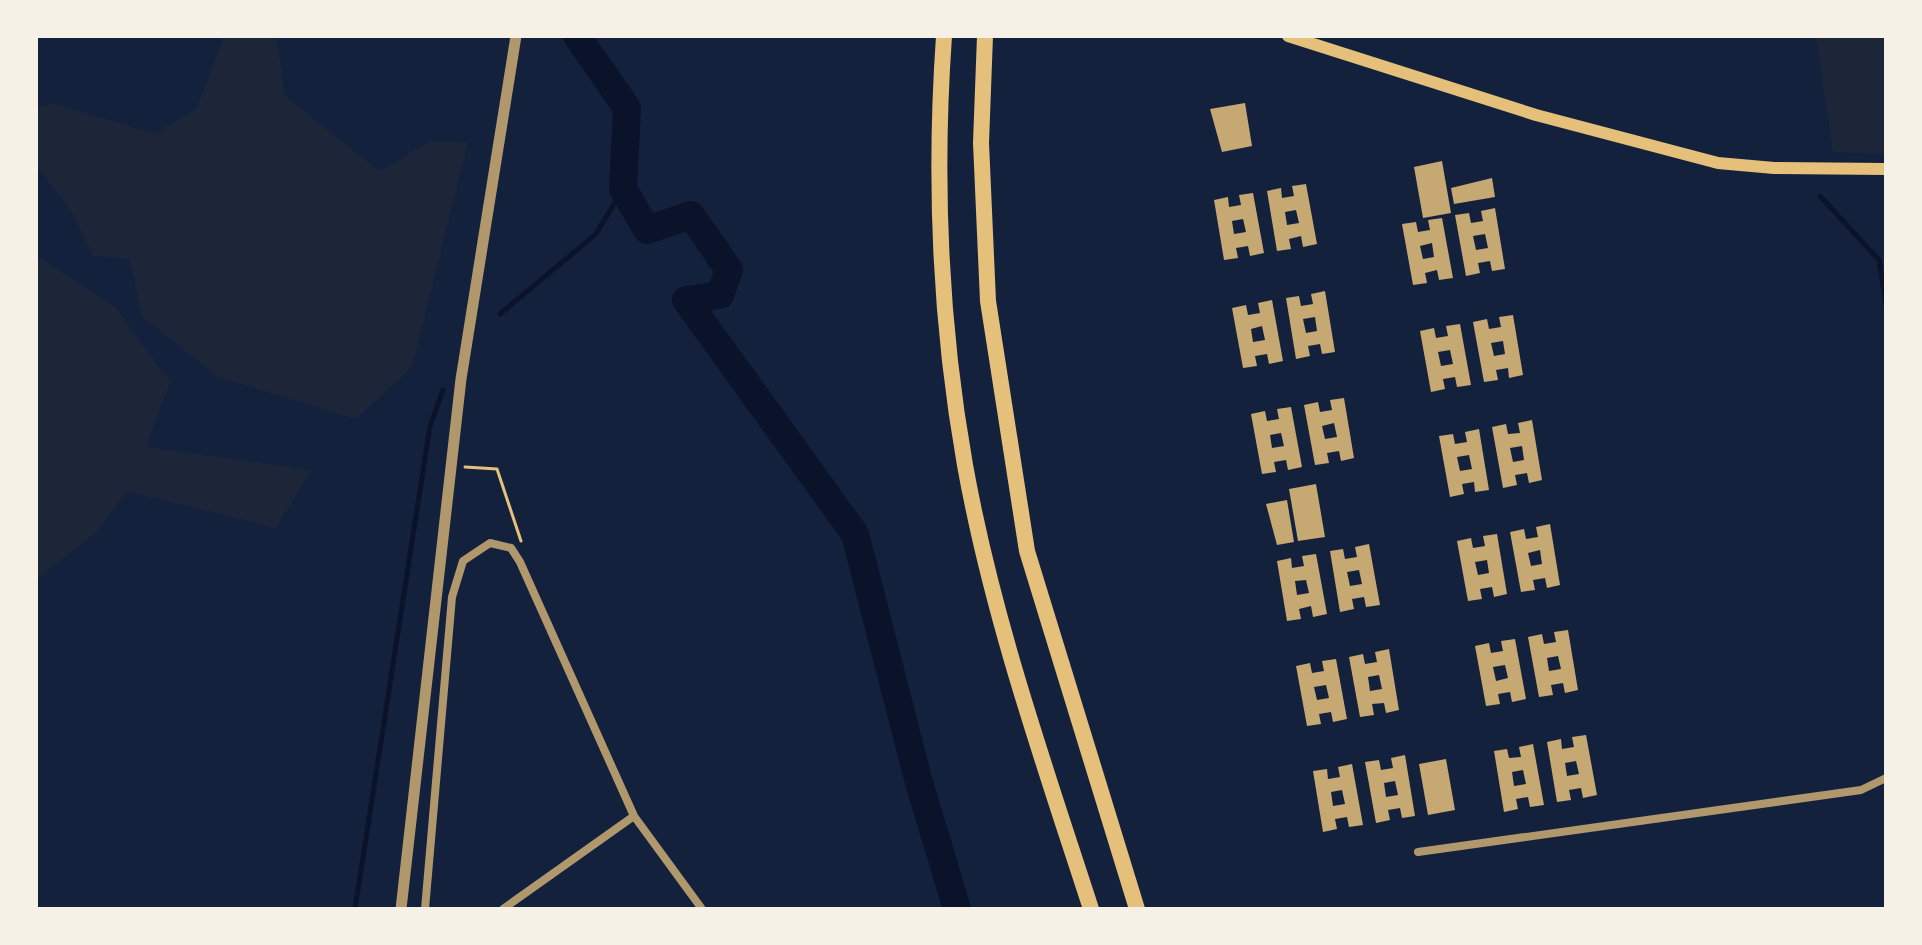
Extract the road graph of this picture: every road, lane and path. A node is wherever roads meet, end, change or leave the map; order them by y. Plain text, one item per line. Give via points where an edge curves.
1 (516, 36) edge
2 (944, 36) edge
3 (985, 36) edge
4 (1288, 36) edge
5 (1886, 169) edge
6 (452, 466) junction
7 (525, 551) dead end
8 (1886, 778) edge
9 (634, 816) junction
10 (1418, 852) dead end
11 (516, 905) edge
12 (401, 909) edge
13 (425, 909) edge
14 (503, 909) edge
15 (702, 909) edge
16 (1091, 909) edge
17 (1137, 909) edge

1 - 6 street via 480,249
2 - 16 highway via 939,215 965,466 997,600
3 - 17 highway via 981,143 988,301 1022,523
4 - 5 main road via 1536,115 1718,163
6 - 7 path via 497,469
6 - 12 street
8 - 10 street via 1861,790
9 - 11 street
9 - 13 street via 520,562 511,548 490,543 475,550 458,572 452,597
9 - 15 street
11 - 14 street

